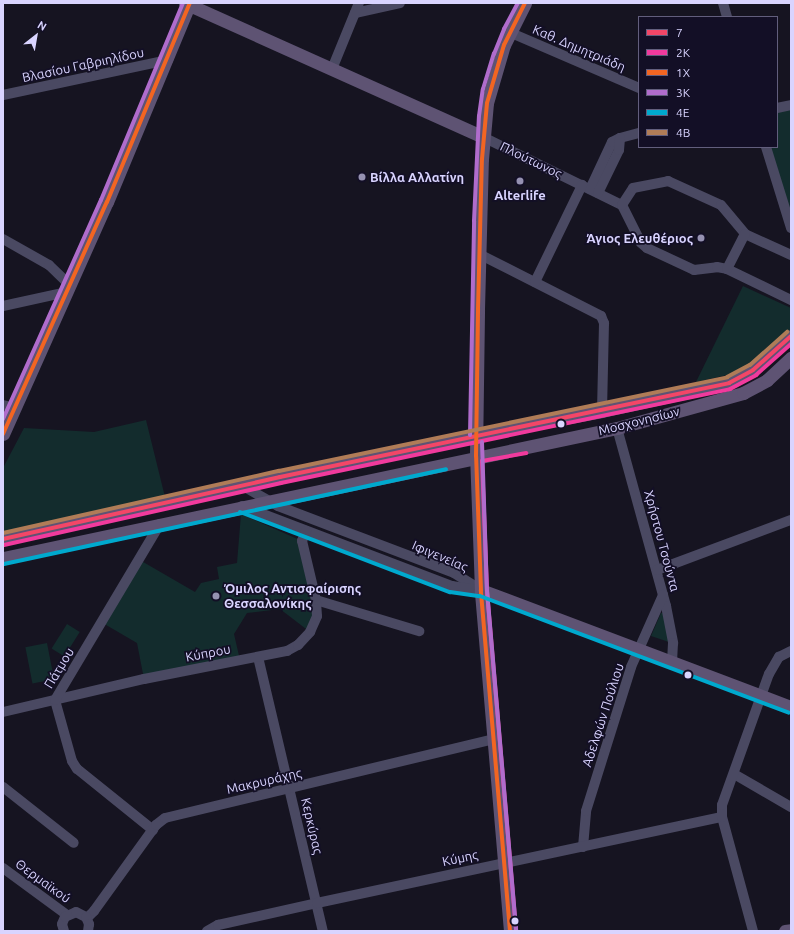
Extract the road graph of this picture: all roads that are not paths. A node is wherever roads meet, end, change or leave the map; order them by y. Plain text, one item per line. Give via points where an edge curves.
1 (359, 3) edge
2 (400, 3) edge
3 (525, 3) edge
4 (723, 3) edge
5 (189, 4) edge
6 (355, 13) junction
7 (727, 16) edge
8 (509, 32) junction
9 (168, 60) junction
10 (332, 69) junction
11 (638, 88) edge
12 (3, 95) edge
13 (791, 105) edge
14 (778, 108) edge
15 (638, 133) edge
16 (483, 137) junction
17 (766, 148) edge
18 (590, 189) junction
19 (622, 204) junction
20 (791, 228) edge
21 (745, 234) junction
22 (3, 239) edge
23 (479, 254) junction
24 (791, 256) edge
25 (727, 269) junction
26 (535, 282) junction
27 (68, 289) junction
28 (791, 300) edge
29 (3, 306) edge
30 (791, 336) edge
31 (791, 358) edge
32 (8, 407) edge
33 (602, 411) junction
34 (617, 428) junction
35 (3, 434) edge
36 (476, 435) junction
37 (476, 456) junction
38 (243, 486) junction
39 (268, 501) junction
40 (242, 506) junction
41 (791, 520) edge
42 (160, 524) junction
43 (306, 531) junction
44 (3, 539) edge
45 (3, 558) edge
46 (657, 570) junction
47 (481, 590) junction
48 (663, 595) junction
49 (316, 600) junction
50 (419, 631) dead end
51 (638, 649) junction
52 (791, 651) edge
53 (258, 657) junction
54 (672, 662) junction
55 (761, 695) junction
56 (55, 700) junction
57 (791, 706) edge
58 (3, 712) edge
59 (494, 739) junction
60 (734, 774) junction
61 (3, 787) edge
62 (290, 788) junction
63 (791, 807) edge
64 (722, 818) junction
65 (153, 830) junction
66 (74, 843) dead end
67 (583, 847) junction
68 (504, 862) junction
69 (3, 868) edge
70 (317, 903) junction
71 (67, 915) junction
72 (87, 918) junction
73 (791, 930) edge
74 (64, 931) edge
75 (88, 931) edge
76 (207, 931) edge
77 (323, 931) edge
78 (510, 931) edge
79 (753, 931) edge
80 (784, 931) edge

1 - 6 street
2 - 6 street
3 - 8 main road
4 - 7 street
5 - 9 main road
5 - 10 main road, Πλούτωνος
6 - 10 street
8 - 11 street, Καθ. Δημητριάδη
8 - 16 main road via 489,90
9 - 12 street, Βλασίου Γαβριηλίδου
9 - 27 main road
10 - 16 main road, Πλούτωνος
13 - 14 street
15 - 18 street via 620,138 611,144
16 - 18 street, Πλούτωνος
16 - 23 main road
17 - 20 street
18 - 19 street, Πλούτωνος
18 - 26 street
19 - 21 street via 633,188 668,181 721,205
19 - 25 street via 646,248 694,270
21 - 24 street
21 - 25 street
22 - 27 street via 49,265
23 - 26 street
23 - 36 main road
25 - 28 street
26 - 33 street via 598,313 603,319
27 - 29 street
27 - 32 main road
30 - 33 main road, Μοσχονησίων via 760,365 733,381
31 - 34 main road, Μοσχονησίων via 766,380 743,393
32 - 35 main road
33 - 36 main road, Μοσχονησίων
34 - 37 main road, Μοσχονησίων
34 - 46 street, Χρήστου Τσούντα
36 - 37 main road
36 - 38 main road, Μοσχονησίων
37 - 39 main road, Μοσχονησίων
37 - 47 main road
38 - 39 street, Ιφιγενείας
38 - 44 main road, Μοσχονησίων
39 - 40 main road, Μοσχονησίων
39 - 47 street, Ιφιγενείας via 306,518 454,573
40 - 42 main road, Μοσχονησίων
40 - 43 street, Ιφιγενείας
41 - 46 street
42 - 45 main road, Μοσχονησίων
42 - 56 street, Πάτμου
43 - 47 street, Ιφιγενείας via 452,586
43 - 49 street, Κύπρου via 302,541
46 - 48 street, Χρήστου Τσούντα
47 - 51 main road
47 - 59 main road
48 - 51 street, Αδελφών Πούλιου
48 - 54 street, Χρήστου Τσούντα via 672,643
49 - 50 street
49 - 53 street, Κύπρου via 317,616 310,632 298,646
51 - 54 main road
51 - 67 street, Αδελφών Πούλιου via 586,811
52 - 55 street via 776,661
53 - 56 street, Κύπρου via 144,679
53 - 62 street, Κερκύρας
54 - 55 main road
55 - 57 main road
55 - 60 street
56 - 58 street, Κύπρου
56 - 65 street, Πάτμου via 72,761 77,769
59 - 62 street, Μακρυράχης
59 - 68 main road
60 - 63 street
60 - 64 street via 724,797
61 - 66 street
62 - 65 street, Μακρυράχης via 170,816 160,821
62 - 70 street, Κερκύρας
64 - 67 street, Κύμης
64 - 79 street
65 - 72 street, Μακρυράχης
67 - 68 street, Κύμης
68 - 70 street, Κύμης
68 - 78 main road
69 - 71 street, Θερμαϊκού
70 - 76 street, Κύμης via 218,925
70 - 77 street, Κερκύρας
71 - 72 street via 80,912
71 - 74 street via 62,924
72 - 75 street
73 - 80 main road

